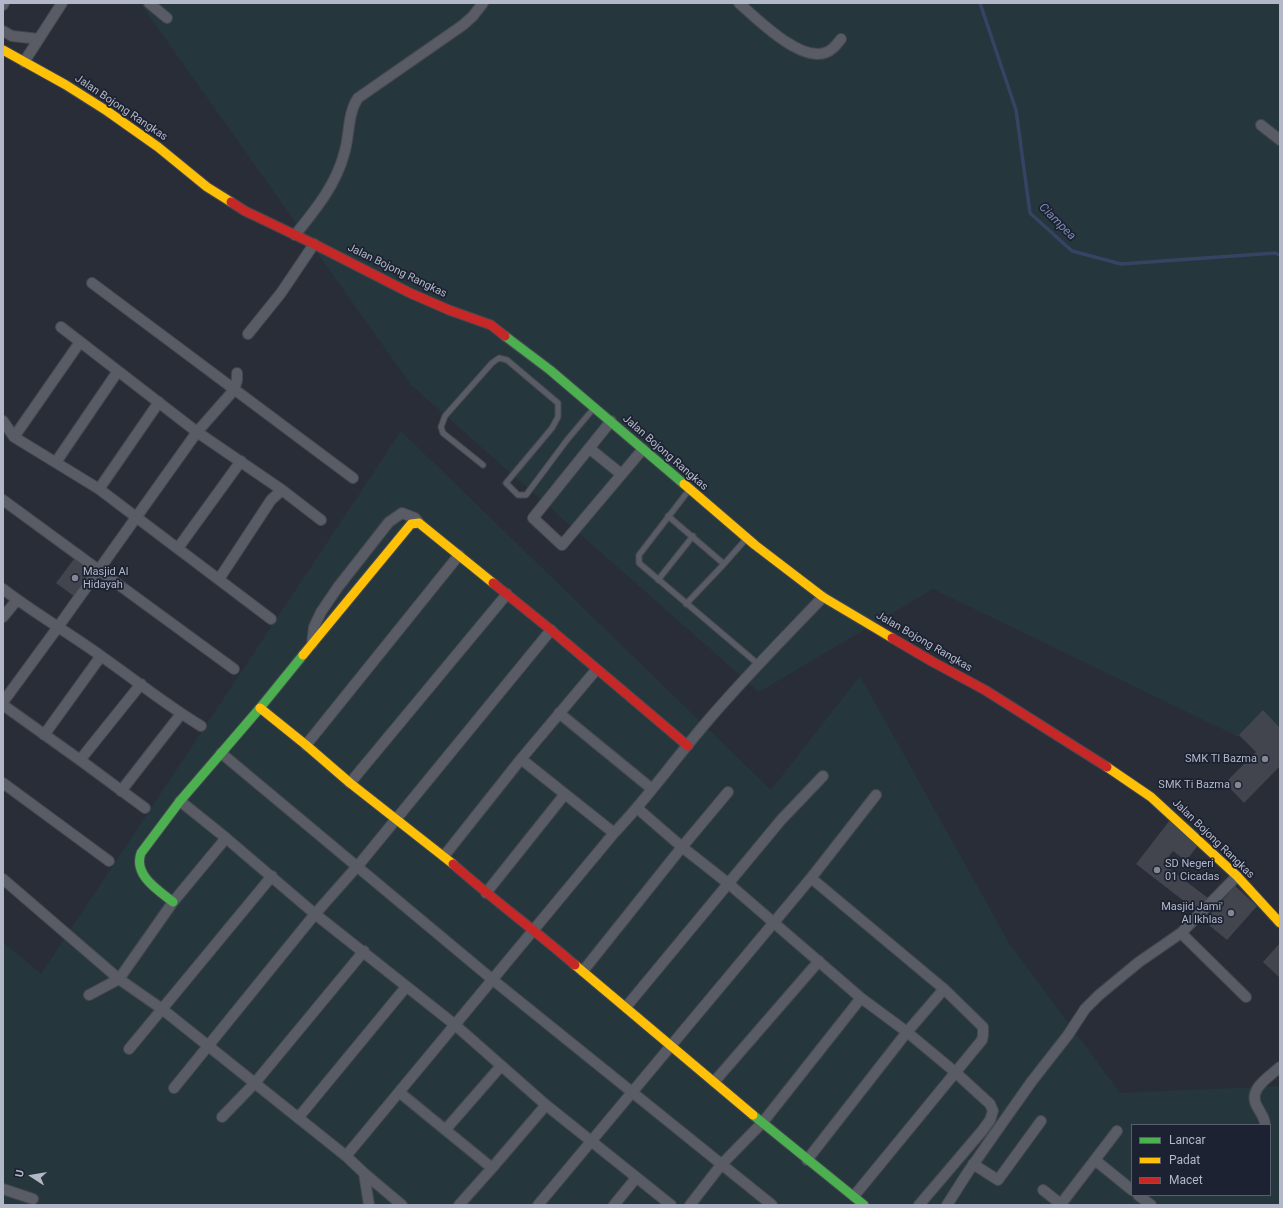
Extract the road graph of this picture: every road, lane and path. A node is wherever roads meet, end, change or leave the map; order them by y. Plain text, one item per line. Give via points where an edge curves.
1 (62, 3) edge
2 (149, 3) edge
3 (483, 3) edge
4 (739, 3) edge
5 (167, 18) dead end
6 (3, 31) edge
7 (39, 39) junction
8 (841, 40) dead end
9 (3, 50) edge
10 (24, 62) junction
11 (1261, 125) dead end
12 (1280, 140) edge
13 (295, 234) junction
14 (314, 244) junction
15 (92, 283) dead end
16 (61, 327) dead end
17 (248, 334) dead end
18 (80, 342) junction
19 (118, 371) junction
20 (237, 373) dead end
21 (234, 390) junction
22 (159, 402) junction
23 (595, 408) junction
24 (3, 421) edge
25 (611, 421) junction
26 (197, 432) junction
27 (14, 437) junction
28 (590, 448) junction
29 (643, 448) junction
30 (241, 461) junction
31 (56, 462) junction
32 (483, 465) dead end
33 (622, 474) junction
34 (353, 478) dead end
35 (99, 488) junction
36 (689, 489) junction
37 (282, 490) junction
38 (3, 500) edge
39 (668, 516) junction
40 (136, 517) junction
41 (321, 520) dead end
42 (419, 523) junction
43 (693, 536) junction
44 (747, 538) junction
45 (178, 548) junction
46 (459, 555) junction
47 (724, 564) junction
48 (99, 570) junction
49 (219, 579) junction
50 (658, 580) junction
51 (3, 589) edge
52 (507, 594) junction
53 (823, 597) junction
54 (17, 600) junction
55 (686, 604) junction
56 (3, 617) edge
57 (272, 618) dead end
58 (58, 628) junction
59 (551, 630) junction
60 (312, 644) junction
61 (101, 656) junction
62 (758, 664) junction
63 (234, 669) dead end
64 (596, 670) junction
65 (141, 684) junction
66 (3, 703) edge
67 (260, 708) junction
68 (559, 712) junction
69 (181, 714) junction
70 (201, 726) dead end
71 (44, 735) junction
72 (306, 745) junction
73 (688, 746) junction
74 (221, 753) junction
75 (521, 759) junction
76 (80, 760) junction
77 (823, 776) dead end
78 (3, 783) edge
79 (350, 783) junction
80 (652, 789) junction
81 (121, 791) junction
82 (728, 792) dead end
83 (565, 794) junction
84 (876, 795) dead end
85 (180, 801) junction
86 (145, 808) dead end
87 (638, 808) junction
88 (396, 819) junction
89 (614, 833) junction
90 (226, 838) junction
91 (682, 847) junction
92 (444, 856) junction
93 (109, 861) dead end
94 (356, 867) junction
95 (272, 876) junction
96 (1237, 876) junction
97 (811, 878) junction
98 (3, 880) edge
99 (729, 884) junction
100 (486, 893) junction
101 (173, 902) junction
102 (315, 914) junction
103 (773, 922) junction
104 (1280, 923) edge
105 (534, 930) junction
106 (1181, 933) junction
107 (364, 951) junction
108 (819, 961) junction
109 (583, 971) junction
110 (119, 979) junction
111 (493, 980) junction
112 (406, 987) junction
113 (944, 989) junction
114 (89, 995) dead end
115 (1246, 997) dead end
116 (861, 998) junction
117 (626, 1007) junction
118 (162, 1009) junction
119 (454, 1024) junction
120 (907, 1032) junction
121 (208, 1046) junction
122 (670, 1046) junction
123 (129, 1049) dead end
124 (501, 1066) junction
125 (1280, 1066) edge
126 (955, 1072) junction
127 (714, 1082) junction
128 (254, 1084) junction
129 (174, 1088) dead end
130 (399, 1092) junction
131 (632, 1092) junction
132 (546, 1105) junction
133 (222, 1117) dead end
134 (298, 1118) junction
135 (1041, 1121) dead end
136 (763, 1122) junction
137 (1265, 1124) edge
138 (446, 1129) junction
139 (1117, 1131) dead end
140 (592, 1141) junction
141 (346, 1156) junction
142 (807, 1160) junction
143 (1094, 1160) junction
144 (973, 1164) junction
145 (721, 1165) junction
146 (492, 1168) junction
147 (364, 1173) junction
148 (636, 1178) junction
149 (3, 1189) edge
150 (1131, 1189) edge
151 (1043, 1190) dead end
152 (854, 1196) junction
153 (1139, 1196) edge
154 (33, 1199) dead end
155 (1062, 1204) edge
156 (369, 1205) edge
157 (402, 1205) edge
158 (459, 1205) edge
159 (538, 1205) edge
160 (614, 1205) edge
161 (671, 1205) edge
162 (690, 1205) edge
163 (772, 1205) edge
164 (864, 1205) edge
165 (919, 1205) edge
166 (947, 1205) edge
167 (1151, 1205) edge

1 - 7 street
2 - 5 street
3 - 13 street via 463,25 358,98 351,111 348,140 339,169 319,204
4 - 8 street via 790,45 813,55 827,52
6 - 7 street via 12,36
7 - 10 street
9 - 10 street, Jalan Bojong Rangkas
10 - 13 street, Jalan Bojong Rangkas via 107,111 158,147 207,187 245,211
11 - 12 street
13 - 14 street, Jalan Bojong Rangkas
14 - 17 street via 281,293
14 - 23 street, Jalan Bojong Rangkas via 410,293 491,325
15 - 21 street
16 - 18 street
18 - 19 street
18 - 27 street
19 - 22 street
19 - 31 street
20 - 21 street
21 - 26 street
21 - 34 street
22 - 26 street
22 - 35 street
23 - 25 street, Jalan Bojong Rangkas
23 - 32 lane via 567,440 526,496 518,495 506,483 552,428 558,417 558,403 508,360 499,358 446,416 441,427 443,433
24 - 27 street
25 - 28 street
25 - 29 street, Jalan Bojong Rangkas
26 - 30 street
26 - 40 street
27 - 31 street
28 - 33 street
28 - 33 street via 533,518 562,545
29 - 33 street
29 - 36 street, Jalan Bojong Rangkas
30 - 37 street
30 - 45 street
31 - 35 street
35 - 40 street
36 - 39 lane
36 - 44 street, Jalan Bojong Rangkas
37 - 41 street
37 - 49 street via 271,500
38 - 48 street
39 - 43 lane
39 - 50 lane via 639,555 639,563
40 - 45 street
40 - 48 street
42 - 46 street
42 - 60 street via 411,524 406,529
42 - 60 street via 415,518 402,513 389,522 321,612 314,627
43 - 47 lane
43 - 50 lane
44 - 47 lane
44 - 53 street, Jalan Bojong Rangkas
45 - 49 street
46 - 52 street
46 - 72 street
47 - 55 lane
48 - 58 street
48 - 63 street
49 - 57 street
50 - 55 lane
51 - 54 street
52 - 59 street
52 - 79 street
53 - 62 street
53 - 96 street, Jalan Bojong Rangkas via 985,690 1151,797
54 - 56 street
54 - 58 street
55 - 62 lane
58 - 61 street
58 - 66 street
59 - 64 street
59 - 88 street
60 - 67 street
61 - 65 street
61 - 71 street
62 - 73 street
64 - 68 street
64 - 73 street
65 - 69 street
65 - 76 street
66 - 71 street
67 - 72 street
67 - 74 street
68 - 75 street
68 - 80 street
69 - 70 street
69 - 81 street
71 - 76 street
72 - 79 street
73 - 80 street
74 - 85 street
74 - 94 street
75 - 83 street
75 - 92 street
76 - 81 street
77 - 99 street via 781,820
78 - 93 street
79 - 88 street
80 - 87 street
81 - 86 street
82 - 91 street
83 - 89 street
83 - 100 street
84 - 97 street
85 - 90 street
85 - 101 street via 141,853 139,862 146,879
87 - 89 street
87 - 91 street
88 - 92 street
88 - 94 street
89 - 105 street
90 - 95 street
90 - 101 street
91 - 99 street
91 - 109 street
92 - 100 street
94 - 102 street
94 - 111 street
95 - 102 street
95 - 118 street
96 - 104 street, Jalan Bojong Rangkas
96 - 106 street
97 - 103 street
97 - 113 street
98 - 110 street
99 - 103 street
99 - 117 street
100 - 105 street
101 - 110 street
102 - 107 street
102 - 121 street
103 - 108 street
103 - 122 street
105 - 109 street
105 - 111 street
106 - 115 street
106 - 144 street via 1139,962 1085,1009
107 - 112 street
107 - 128 street
108 - 116 street
108 - 127 street
109 - 117 street
110 - 114 street
110 - 118 street
111 - 119 street
111 - 131 street
112 - 119 street
112 - 134 street
113 - 120 street
113 - 126 street via 982,1027 982,1040
116 - 120 street
116 - 136 street
117 - 122 street
118 - 121 street
118 - 123 street
119 - 124 street
119 - 130 street
120 - 126 street
120 - 142 street
121 - 128 street
121 - 129 street
122 - 127 street
122 - 131 street
124 - 132 street
124 - 138 street
125 - 137 street via 1254,1094 1255,1105 1265,1119
126 - 152 street
126 - 165 street via 990,1104 993,1111 990,1120
127 - 136 street
128 - 133 street
128 - 134 street
130 - 138 street
130 - 141 street
131 - 140 street
131 - 145 street
132 - 140 street
132 - 146 street
134 - 141 street
135 - 144 street via 998,1180
136 - 142 street
136 - 145 street
138 - 146 street
139 - 143 street
140 - 148 street
140 - 159 street
141 - 147 street
142 - 152 street
143 - 150 street
143 - 155 street
144 - 166 street
145 - 162 street
145 - 163 street
146 - 158 street
147 - 156 street
147 - 157 street
148 - 160 street
148 - 161 street
149 - 154 street
151 - 155 street
152 - 164 street
153 - 167 street

